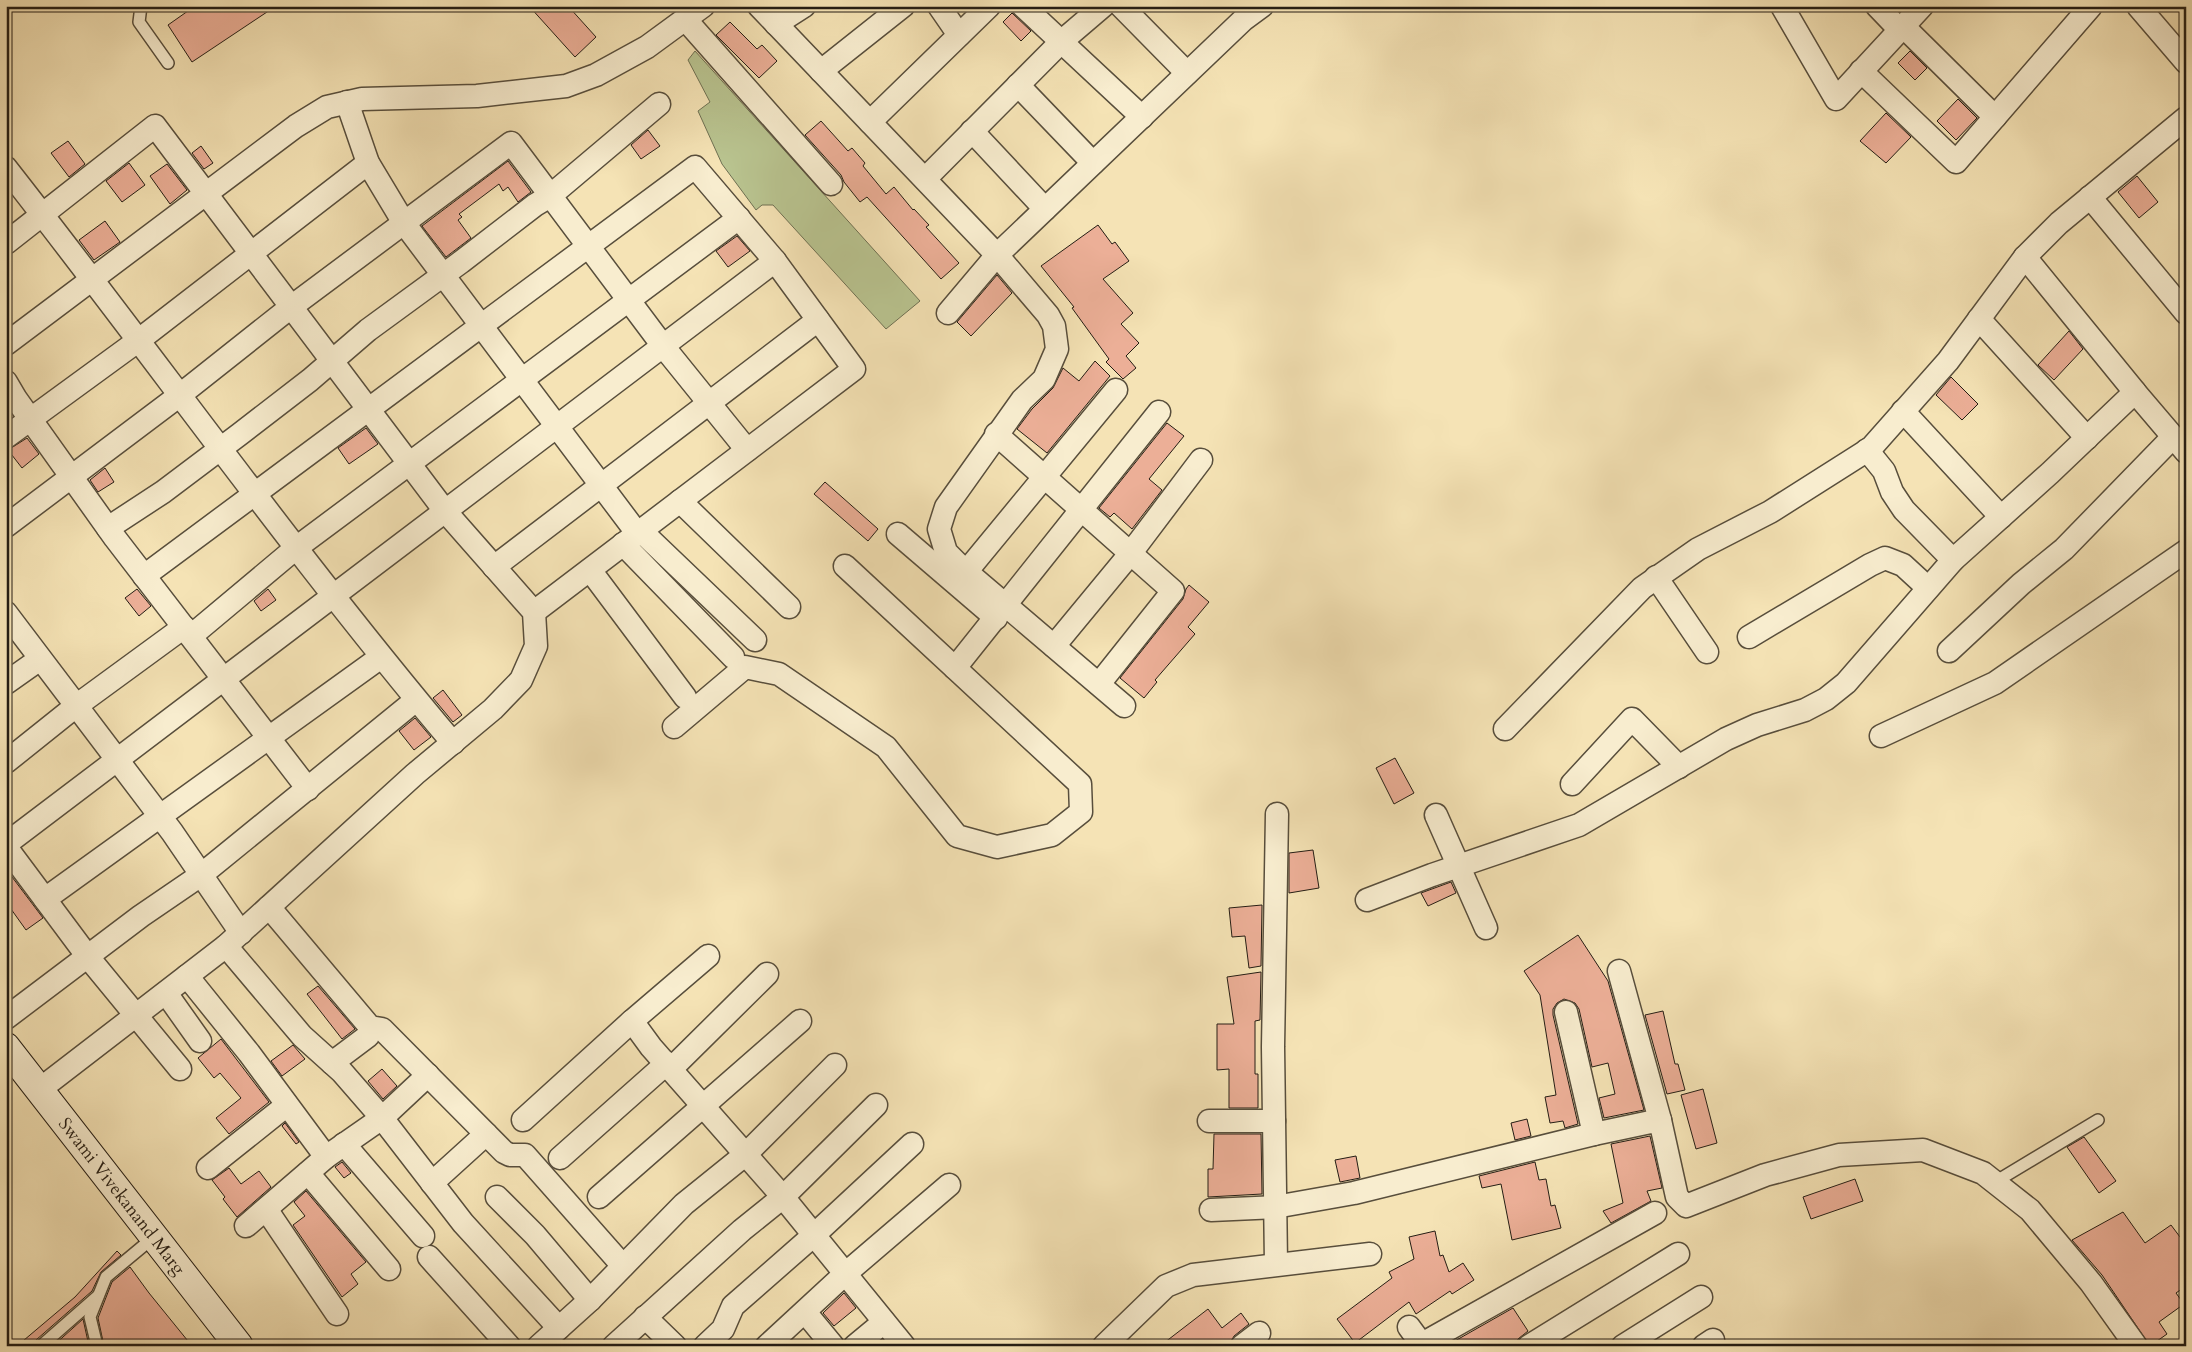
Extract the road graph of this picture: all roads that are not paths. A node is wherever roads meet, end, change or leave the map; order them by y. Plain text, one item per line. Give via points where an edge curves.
1 (141, 6) edge
2 (759, 6) edge
3 (804, 6) edge
4 (903, 6) edge
5 (939, 6) edge
6 (989, 6) edge
7 (1023, 6) edge
8 (1103, 6) edge
9 (1121, 6) edge
10 (1262, 6) edge
11 (1782, 6) edge
12 (1877, 6) edge
13 (1922, 6) edge
14 (2091, 6) edge
15 (2138, 6) edge
16 (694, 13) edge
17 (1238, 13) edge
18 (776, 24) junction
19 (1902, 28) junction
20 (959, 35) junction
21 (1062, 41) junction
22 (2186, 62) edge
23 (168, 63) dead end
24 (821, 71) junction
25 (1861, 71) junction
26 (1187, 73) junction
27 (1018, 85) junction
28 (347, 102) junction
29 (659, 104) dead end
30 (1142, 117) junction
31 (1995, 117) junction
32 (2186, 118) edge
33 (870, 122) junction
34 (972, 131) junction
35 (1093, 163) junction
36 (368, 164) junction
37 (6, 168) edge
38 (925, 179) junction
39 (831, 184) dead end
40 (205, 194) junction
41 (550, 196) junction
42 (2090, 198) junction
43 (1045, 209) junction
44 (42, 213) junction
45 (739, 218) junction
46 (404, 223) junction
47 (6, 243) edge
48 (588, 246) junction
49 (250, 254) junction
50 (997, 255) junction
51 (2025, 257) junction
52 (775, 261) junction
53 (443, 275) junction
54 (93, 279) junction
55 (629, 301) junction
56 (291, 306) junction
57 (948, 312) dead end
58 (2186, 313) edge
59 (1979, 319) junction
60 (818, 320) junction
61 (481, 326) junction
62 (139, 340) junction
63 (6, 344) edge
64 (662, 346) junction
65 (332, 361) junction
66 (522, 380) junction
67 (6, 382) edge
68 (1116, 390) dead end
69 (2135, 392) junction
70 (180, 395) junction
71 (709, 404) junction
72 (368, 409) junction
73 (1904, 411) junction
74 (1159, 412) dead end
75 (30, 419) junction
76 (557, 426) junction
77 (996, 434) junction
78 (6, 437) edge
79 (2087, 438) junction
80 (2180, 445) edge
81 (221, 448) junction
82 (747, 450) junction
83 (1866, 450) junction
84 (1201, 460) dead end
85 (410, 464) junction
86 (70, 476) junction
87 (1044, 477) junction
88 (601, 486) junction
89 (255, 493) junction
90 (680, 501) junction
91 (1080, 509) junction
92 (445, 511) junction
93 (2000, 518) junction
94 (6, 526) edge
95 (108, 528) junction
96 (898, 534) dead end
97 (634, 536) junction
98 (296, 548) junction
99 (2186, 551) edge
100 (1130, 554) junction
101 (1953, 560) junction
102 (845, 566) dead end
103 (494, 567) junction
104 (590, 570) junction
105 (966, 572) junction
106 (144, 576) junction
107 (1656, 577) junction
108 (1928, 588) junction
109 (333, 596) junction
110 (789, 607) dead end
111 (1001, 611) junction
112 (534, 612) junction
113 (6, 613) edge
114 (187, 632) junction
115 (1749, 637) dead end
116 (754, 640) dead end
117 (1054, 646) junction
118 (1948, 651) dead end
119 (1707, 652) dead end
120 (380, 657) junction
121 (733, 657) dead end
122 (40, 659) junction
123 (955, 668) junction
124 (224, 679) junction
125 (6, 683) edge
126 (1099, 684) junction
127 (685, 696) dead end
128 (416, 700) junction
129 (76, 706) junction
130 (1124, 706) dead end
131 (674, 727) dead end
132 (1505, 729) dead end
133 (1881, 736) dead end
134 (269, 738) junction
135 (453, 743) junction
136 (116, 760) junction
137 (6, 762) edge
138 (1679, 767) junction
139 (1572, 784) dead end
140 (308, 789) junction
141 (1277, 814) dead end
142 (1436, 815) dead end
143 (160, 816) junction
144 (6, 845) edge
145 (1459, 867) junction
146 (201, 875) junction
147 (45, 899) junction
148 (1367, 900) dead end
149 (269, 907) junction
150 (1486, 928) dead end
151 (234, 940) junction
152 (708, 956) dead end
153 (88, 957) junction
154 (1619, 971) dead end
155 (767, 974) dead end
156 (187, 976) junction
157 (166, 992) junction
158 (1566, 1012) dead end
159 (137, 1015) junction
160 (6, 1018) edge
161 (800, 1020) dead end
162 (632, 1021) junction
163 (370, 1027) junction
164 (200, 1041) dead end
165 (6, 1047) edge
166 (332, 1063) junction
167 (835, 1065) dead end
168 (669, 1066) junction
169 (180, 1070) dead end
170 (428, 1075) junction
171 (39, 1090) junction
172 (287, 1104) junction
173 (876, 1105) dead end
174 (704, 1106) junction
175 (382, 1118) junction
176 (523, 1120) dead end
177 (1660, 1120) junction
178 (2098, 1120) dead end
179 (1209, 1121) dead end
180 (1274, 1121) junction
181 (486, 1134) junction
182 (1594, 1134) junction
183 (912, 1144) dead end
184 (335, 1150) junction
185 (746, 1154) junction
186 (560, 1158) dead end
187 (208, 1168) dead end
188 (308, 1173) junction
189 (1995, 1182) junction
190 (432, 1183) junction
191 (949, 1184) dead end
192 (497, 1197) dead end
193 (599, 1197) dead end
194 (783, 1197) junction
195 (1275, 1206) junction
196 (266, 1209) junction
197 (1211, 1210) dead end
198 (1655, 1213) dead end
199 (246, 1226) dead end
200 (814, 1236) junction
201 (154, 1237) junction
202 (1370, 1254) dead end
203 (1678, 1254) dead end
204 (1276, 1264) junction
205 (622, 1266) junction
206 (390, 1269) dead end
207 (845, 1274) junction
208 (100, 1294) junction
209 (1701, 1297) dead end
210 (590, 1300) junction
211 (804, 1312) junction
212 (337, 1314) dead end
213 (645, 1317) junction
214 (884, 1322) junction
215 (559, 1328) junction
216 (1418, 1339) edge
217 (41, 1346) edge
218 (97, 1346) edge
219 (238, 1346) edge
220 (510, 1346) edge
221 (539, 1346) edge
222 (614, 1346) edge
223 (675, 1346) edge
224 (705, 1346) edge
225 (767, 1346) edge
226 (833, 1346) edge
227 (856, 1346) edge
228 (904, 1346) edge
229 (1104, 1346) edge
230 (1529, 1346) edge
231 (1623, 1346) edge
232 (2136, 1346) edge

1 - 23 lane via 139,22
2 - 18 street
3 - 18 street
4 - 24 street
5 - 20 street
6 - 20 street
7 - 21 street
8 - 21 street
9 - 26 street
10 - 17 street
11 - 25 street via 1836,99
12 - 19 street
13 - 19 street
14 - 31 street
15 - 22 street
16 - 28 street via 646,47 596,75 566,86 477,96
16 - 39 street
17 - 26 street
18 - 24 street
19 - 25 street
19 - 31 street
20 - 33 street
21 - 27 street
21 - 30 street
24 - 33 street
25 - 31 street via 1956,162
26 - 30 street
27 - 34 street
27 - 35 street
28 - 36 street
28 - 40 street via 327,107 296,126
29 - 41 street
30 - 35 street
32 - 42 street
33 - 38 street
34 - 38 street
34 - 43 street
35 - 43 street
36 - 46 street
36 - 49 street
37 - 44 street
38 - 50 street
40 - 44 street via 155,126
40 - 49 street
40 - 54 street
41 - 46 street via 511,143
41 - 48 street
41 - 53 street
42 - 51 street
42 - 58 street
43 - 50 street
44 - 47 street
44 - 54 street
45 - 48 street via 695,167
45 - 52 street
45 - 55 street
46 - 53 street
46 - 56 street
48 - 55 street
48 - 61 street
49 - 56 street
49 - 62 street
50 - 57 street
50 - 77 street via 1048,315 1054,326 1057,349 1044,379 1022,400
51 - 59 street
51 - 69 street
52 - 60 street
52 - 64 street
53 - 61 street
53 - 65 street
54 - 62 street
54 - 63 street
55 - 64 street
55 - 66 street
56 - 65 street
56 - 70 street
59 - 73 street via 1948,361
59 - 79 street
60 - 71 street
60 - 82 street via 854,369
61 - 66 street
61 - 72 street
62 - 70 street
62 - 75 street
64 - 71 street
64 - 76 street
65 - 72 street
65 - 81 street
66 - 76 street
66 - 85 street
67 - 75 street
68 - 87 street
69 - 79 street
69 - 80 street
70 - 81 street
70 - 86 street
71 - 82 street
71 - 88 street
72 - 85 street
72 - 89 street
73 - 83 street
73 - 93 street
74 - 91 street
75 - 78 street
75 - 86 street
76 - 88 street
76 - 92 street
77 - 87 street
77 - 105 street via 946,507 939,529 946,552
79 - 93 street
80 - 118 street
81 - 89 street
81 - 95 street
82 - 90 street
83 - 101 street via 1884,471 1904,510
83 - 107 street via 1770,512 1698,549
84 - 100 street
85 - 92 street
85 - 98 street
86 - 94 street
86 - 95 street
87 - 91 street
87 - 105 street
88 - 97 street
88 - 103 street
89 - 98 street
89 - 106 street
90 - 97 street
90 - 110 street
91 - 100 street
91 - 111 street
92 - 103 street
92 - 109 street
93 - 101 street
95 - 106 street
96 - 111 street
97 - 104 street
97 - 116 street
97 - 121 street
98 - 109 street
98 - 114 street
99 - 133 street via 1995,683
100 - 117 street
100 - 126 street via 1174,592
101 - 108 street
102 - 123 street
103 - 112 street
104 - 112 street
104 - 127 street
105 - 111 street
106 - 114 street
107 - 119 street
107 - 132 street
108 - 115 street via 1903,565 1885,558
108 - 138 street via 1846,683 1826,699 1805,710 1757,725
109 - 120 street
109 - 124 street
111 - 117 street
111 - 123 street
112 - 135 street via 536,646 520,680 493,709
113 - 122 street
114 - 124 street
114 - 129 street
117 - 126 street
120 - 128 street
120 - 134 street
122 - 125 street
122 - 129 street
123 - 131 street via 1080,784 1081,812 1052,835 997,847 958,836 886,747 779,674 745,667
124 - 134 street
124 - 136 street
126 - 130 street
128 - 135 street
128 - 140 street
129 - 136 street
129 - 137 street
134 - 140 street
134 - 143 street
135 - 149 street
136 - 143 street
136 - 144 street
138 - 139 street via 1632,719
138 - 145 street via 1580,825
140 - 146 street
141 - 180 street
142 - 145 street
143 - 146 street
143 - 147 street
144 - 147 street
145 - 148 street
145 - 150 street
146 - 151 street
146 - 153 street
147 - 153 street
149 - 151 street
149 - 163 street
151 - 156 street
151 - 166 street via 302,1036
152 - 162 street
153 - 159 street
153 - 160 street
154 - 177 street
155 - 168 street
156 - 157 street
156 - 172 street
157 - 159 street
157 - 164 street
158 - 182 street
159 - 169 street
159 - 171 street
161 - 174 street
162 - 168 street
162 - 176 street
163 - 166 street via 368,1036
163 - 170 street via 382,1029
165 - 171 main road, Swami Vivekanand Marg
166 - 175 street
167 - 185 street
168 - 174 street
168 - 186 street
170 - 175 street
170 - 181 street
171 - 201 main road, Swami Vivekanand Marg
172 - 184 street
172 - 187 street
173 - 194 street
174 - 185 street
174 - 193 street
175 - 184 street
175 - 190 street
177 - 182 street
177 - 189 street via 1677,1197 1686,1206 1765,1175 1839,1155 1923,1150 1984,1172
178 - 189 lane
179 - 180 street
180 - 195 street
181 - 190 street
181 - 205 street via 504,1152 525,1154
182 - 195 street via 1354,1193
183 - 200 street
184 - 188 street
184 - 220 street via 426,1247
185 - 194 street
185 - 205 street via 684,1204
188 - 196 street
188 - 206 street
189 - 232 street via 2030,1210 2091,1282
190 - 215 street via 463,1223
191 - 207 street
192 - 210 street via 535,1235
194 - 200 street
194 - 213 street
195 - 197 street
195 - 204 street
196 - 199 street
196 - 212 street
198 - 216 street
200 - 207 street
200 - 224 street via 732,1306 723,1329
201 - 208 lane via 106,1277
201 - 219 main road, Swami Vivekanand Marg
202 - 204 street
203 - 230 street
204 - 229 street via 1193,1274 1166,1286
205 - 210 street
207 - 211 street
207 - 214 street
208 - 217 lane
208 - 218 lane via 90,1317
209 - 231 street
210 - 215 street
211 - 225 street
211 - 226 street
213 - 222 street
213 - 223 street
214 - 227 street
214 - 228 street
215 - 221 street

